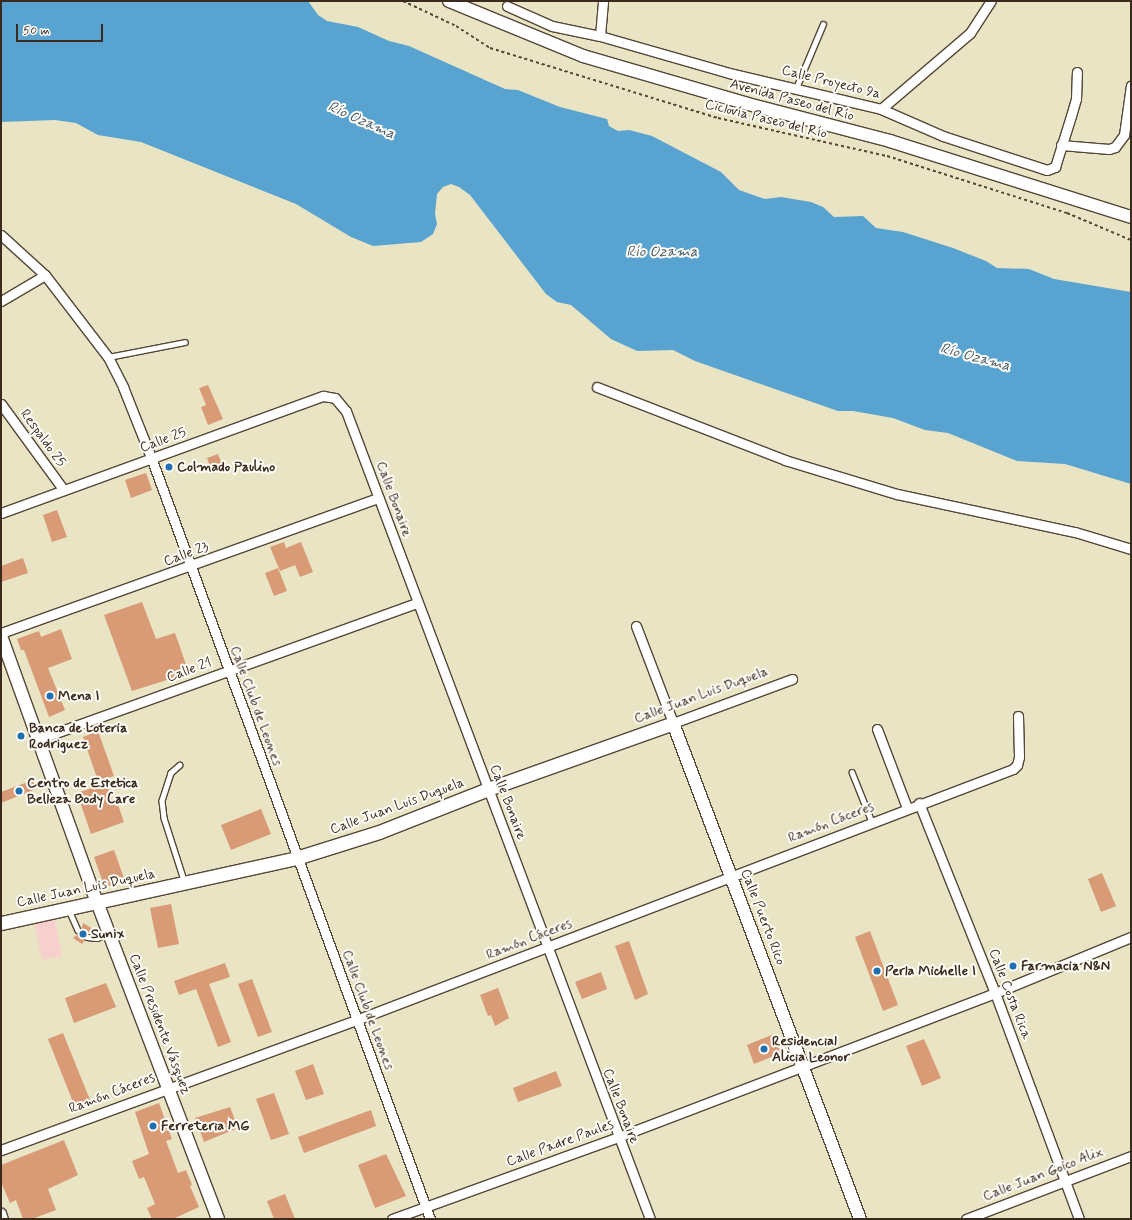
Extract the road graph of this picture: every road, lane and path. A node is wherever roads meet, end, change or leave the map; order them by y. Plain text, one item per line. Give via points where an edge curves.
1 (402, 1) edge
2 (449, 1) edge
3 (603, 1) edge
4 (991, 1) edge
5 (507, 6) dead end
6 (823, 24) dead end
7 (600, 36) junction
8 (1077, 72) dead end
9 (1131, 85) edge
10 (796, 88) junction
11 (881, 109) junction
12 (1127, 135) edge
13 (1061, 145) junction
14 (1131, 217) edge
15 (1, 235) edge
16 (1131, 240) edge
17 (45, 275) junction
18 (1, 301) edge
19 (185, 342) dead end
20 (108, 357) junction
21 (597, 387) dead end
22 (335, 398) joint
23 (1, 404) edge
24 (152, 460) junction
25 (63, 489) junction
26 (379, 498) junction
27 (1, 513) edge
28 (1131, 549) edge
29 (192, 567) junction
30 (417, 603) junction
31 (636, 626) dead end
32 (1, 633) edge
33 (1, 636) edge
34 (228, 672) junction
35 (792, 679) dead end
36 (1018, 716) dead end
37 (673, 723) junction
38 (877, 729) dead end
39 (39, 739) junction
40 (180, 765) dead end
41 (852, 772) dead end
42 (488, 789) junction
43 (919, 803) junction
44 (907, 808) junction
45 (872, 822) junction
46 (296, 858) junction
47 (731, 875) junction
48 (185, 882) junction
49 (97, 902) junction
50 (69, 908) junction
51 (1, 923) edge
52 (78, 930) dead end
53 (109, 933) junction
54 (87, 937) dead end
55 (1131, 937) edge
56 (547, 948) junction
57 (996, 993) junction
58 (356, 1020) junction
59 (804, 1066) junction
60 (167, 1087) junction
61 (618, 1137) junction
62 (1, 1150) edge
63 (1131, 1156) edge
64 (1065, 1181) junction
65 (425, 1206) junction
66 (1, 1213) edge
67 (3, 1219) edge
68 (218, 1219) edge
69 (392, 1219) edge
70 (430, 1219) edge
71 (650, 1219) edge
72 (860, 1219) edge
73 (966, 1219) edge
74 (1079, 1219) edge

1 - 16 path, Ciclovía Paseo del Río via 456,26 490,48 718,118 886,156 1067,213
2 - 14 street, Avenida Paseo del Río via 583,56 748,104 890,141
3 - 7 street
4 - 11 street via 970,33
5 - 7 street, Calle Proyecto 9a via 552,26
6 - 10 lane
7 - 10 street, Calle Proyecto 9a via 729,73
8 - 13 street via 1076,99
9 - 12 street
10 - 11 street, Calle Proyecto 9a via 824,97
11 - 13 street, Calle Proyecto 9a via 943,136 1051,170 1055,167
12 - 13 street via 1109,149
15 - 17 street, Calle Club de Leones
17 - 18 street
17 - 20 street, Calle Club de Leones
19 - 20 lane
20 - 24 street, Calle Club de Leones
21 - 28 street via 808,467 897,494 1075,532
22 - 24 street, Calle 25 via 322,396
22 - 26 street, Calle Bonaire via 346,411
23 - 25 street, Respaldo 25
24 - 25 street, Calle 25
24 - 29 street, Calle Club de Leones
25 - 27 street, Calle 25
26 - 29 street, Calle 23
26 - 30 street, Calle Bonaire
29 - 32 street, Calle 23
29 - 34 street, Calle Club de Leones
30 - 34 street, Calle 21
30 - 42 street, Calle Bonaire
31 - 37 street, Calle Puerto Rico
33 - 39 street, Calle Presidente Vásquez
34 - 39 street, Calle 21
34 - 46 street, Calle Club de Leones
35 - 37 street, Calle Juan Luis Duquela
36 - 43 street, Ramón Cáceres via 1017,765
37 - 42 main road, Calle Juan Luis Duquela
37 - 47 street, Calle Puerto Rico
38 - 44 street
39 - 49 street, Calle Presidente Vásquez
40 - 48 lane via 171,773 162,801 164,818
41 - 45 lane
42 - 46 main road, Calle Juan Luis Duquela via 379,832
42 - 56 street, Calle Bonaire
43 - 44 street, Ramón Cáceres
43 - 57 street, Calle Costa Rica
44 - 45 street, Ramón Cáceres
45 - 47 street, Ramón Cáceres
46 - 48 main road, Calle Juan Luis Duquela
46 - 58 street, Calle Club de Leones
47 - 56 street, Ramón Cáceres
47 - 59 street, Calle Puerto Rico
48 - 49 main road, Calle Juan Luis Duquela
49 - 50 main road, Calle Juan Luis Duquela
49 - 53 street, Calle Presidente Vásquez
50 - 51 main road, Calle Juan Luis Duquela
50 - 52 lane
53 - 54 lane via 97,938
53 - 60 street, Calle Presidente Vásquez
55 - 57 street, Calle Padre Paules
56 - 58 street, Ramón Cáceres
56 - 61 street, Calle Bonaire
57 - 59 street, Calle Padre Paules
57 - 64 street, Calle Costa Rica
58 - 60 street, Ramón Cáceres
58 - 65 street, Calle Club de Leones
59 - 61 street, Calle Padre Paules
59 - 72 street, Calle Puerto Rico
60 - 62 street, Ramón Cáceres
60 - 68 street, Calle Presidente Vásquez
61 - 65 street, Calle Padre Paules
61 - 71 street, Calle Bonaire
63 - 64 street, Calle Juan Goico Alix
64 - 73 street, Calle Juan Goico Alix
64 - 74 street, Calle Costa Rica
65 - 69 street, Calle Padre Paules
65 - 70 street, Calle Club de Leones
66 - 67 street

